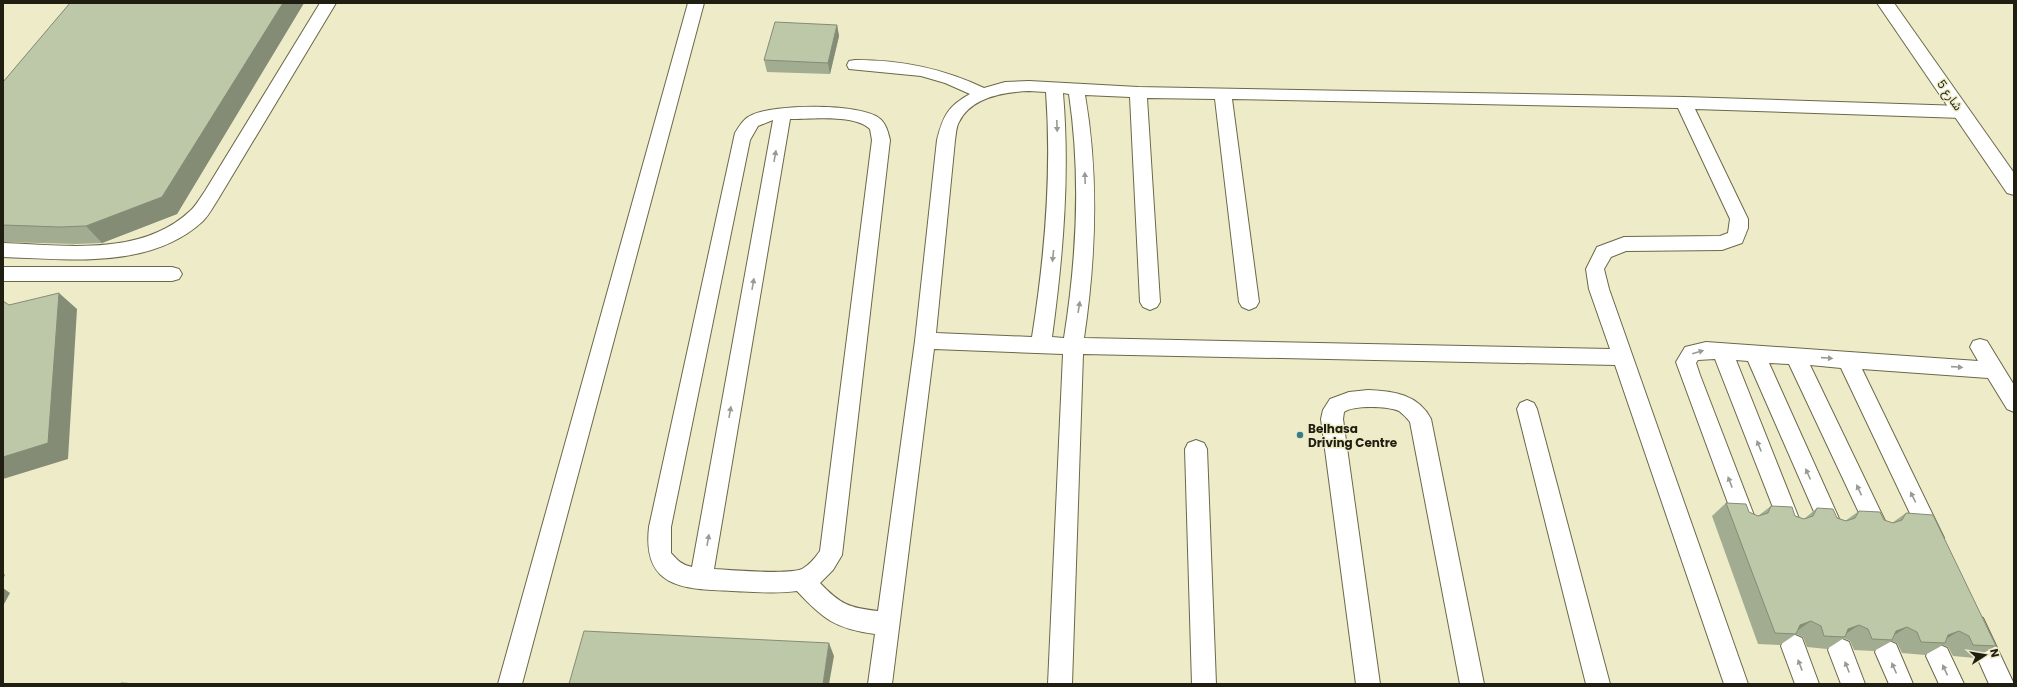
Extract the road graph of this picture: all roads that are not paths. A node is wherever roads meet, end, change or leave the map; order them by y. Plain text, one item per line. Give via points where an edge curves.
1 (328, 3) edge
2 (696, 3) edge
3 (1885, 3) edge
4 (855, 65) dead end
5 (1054, 87) junction
6 (1076, 88) junction
7 (1138, 92) junction
8 (983, 94) junction
9 (1223, 94) junction
10 (1684, 103) junction
11 (1962, 112) junction
12 (782, 113) junction
13 (2014, 188) edge
14 (3, 250) edge
15 (3, 274) edge
16 (172, 274) dead end
17 (1150, 302) dead end
18 (1249, 302) dead end
19 (925, 341) junction
20 (1040, 344) junction
21 (1073, 346) junction
22 (1980, 347) dead end
23 (1722, 351) junction
24 (1755, 354) junction
25 (1622, 356) junction
26 (1795, 356) junction
27 (1847, 359) junction
28 (1994, 370) junction
29 (2014, 403) edge
30 (1527, 409) dead end
31 (1196, 449) dead end
32 (1744, 518) edge
33 (1789, 521) edge
34 (1830, 523) edge
35 (1876, 525) edge
36 (1942, 557) edge
37 (701, 579) junction
38 (802, 580) junction
39 (1965, 606) edge
40 (887, 624) junction
41 (1793, 646) edge
42 (1840, 650) edge
43 (1887, 652) edge
44 (1938, 656) edge
45 (510, 684) edge
46 (880, 684) edge
47 (1060, 684) edge
48 (1204, 684) edge
49 (1368, 684) edge
50 (1472, 684) edge
51 (1598, 684) edge
52 (1736, 684) edge
53 (1807, 684) edge
54 (1853, 684) edge
55 (1901, 684) edge
56 (1952, 684) edge
57 (2002, 684) edge

1 - 14 lane via 211,196 195,218 168,236 136,248 104,252
2 - 45 lane
3 - 11 street, شارع 5
4 - 8 lane via 890,65 924,70 955,80
5 - 6 lane
5 - 8 lane via 1005,87
5 -> 20 lane via 1058,123 1056,225
6 - 7 lane
21 -> 6 lane via 1082,286 1086,228 1082,125
7 - 9 lane
7 - 17 lane
8 - 19 lane via 963,105 950,121
9 - 10 lane
9 - 18 lane
10 - 11 lane
10 - 25 lane via 1739,219 1738,228 1735,238 1722,243 1624,244 1604,252 1595,269 1599,289
11 - 13 street, شارع 5
37 -> 12 lane
12 - 37 lane via 754,120 744,129 660,526 658,546 665,564 681,575
12 - 38 lane via 861,115 873,121 880,129 881,140 835,538 831,555 819,571
15 - 16 lane
19 - 20 lane
19 - 40 lane
20 - 21 lane
21 - 25 lane
21 - 47 lane
22 - 28 lane
23 - 24 lane
32 -> 23 lane via 1686,362 1692,353 1706,350
33 -> 23 lane
24 - 26 lane
34 -> 24 lane
25 - 52 lane
26 -> 27 lane
35 -> 26 lane
27 -> 28 lane
36 -> 27 lane
28 - 29 lane
30 - 51 lane
31 - 48 lane
37 - 38 lane via 781,582
38 - 40 lane via 828,607 838,613 848,618
39 - 57 lane
40 - 46 lane
53 -> 41 lane
54 -> 42 lane
55 -> 43 lane
56 -> 44 lane
49 - 50 lane via 1332,429 1332,416 1337,406 1350,399 1401,403 1412,409 1420,418

